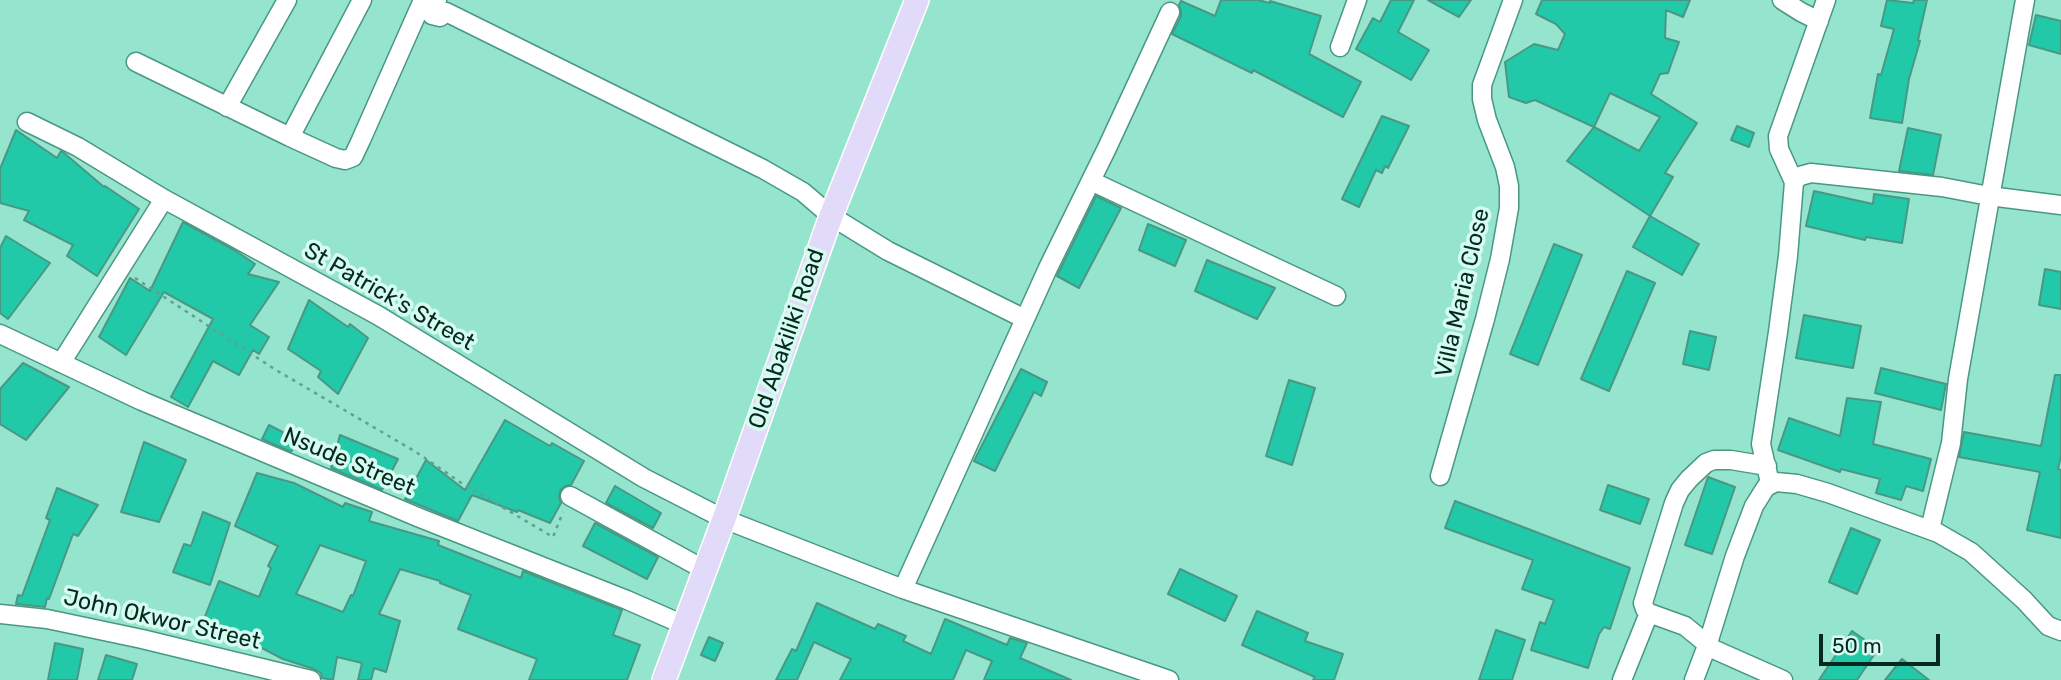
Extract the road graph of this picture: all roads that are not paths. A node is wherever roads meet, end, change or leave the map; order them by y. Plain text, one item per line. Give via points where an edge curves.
1 (287, 0) edge
2 (362, 0) edge
3 (916, 0) edge
4 (1357, 0) edge
5 (1513, 0) edge
6 (1782, 0) edge
7 (1826, 0) edge
8 (2025, 0) edge
9 (429, 4) edge
10 (1170, 12) dead end
11 (1819, 20) junction
12 (1340, 47) dead end
13 (136, 62) dead end
14 (227, 107) junction
15 (27, 122) dead end
16 (290, 137) junction
17 (1091, 181) junction
18 (1794, 182) junction
19 (1989, 196) junction
20 (164, 199) junction
21 (2061, 205) edge
22 (831, 216) junction
23 (1336, 296) dead end
24 (1025, 319) junction
25 (0, 334) edge
26 (61, 363) junction
27 (1769, 475) junction
28 (1440, 476) dead end
29 (570, 496) road end
30 (724, 519) junction
31 (1930, 529) junction
32 (705, 570) junction
33 (904, 589) junction
34 (1649, 612) junction
35 (0, 614) edge
36 (684, 625) junction
37 (2054, 628) edge
38 (1708, 643) junction
39 (2061, 643) edge
40 (311, 680) edge
41 (664, 680) edge
42 (1170, 680) edge
43 (1622, 680) edge
44 (1694, 680) edge
45 (1783, 680) edge

1 - 14 street
2 - 16 street
3 - 22 main road, Old Abakiliki Road
4 - 12 street
5 - 28 street, Villa Maria Close via 1482,85 1487,120 1505,167 1508,216 1485,319
6 - 11 street
7 - 11 street
8 - 19 street
9 - 16 street via 353,157 336,158
9 - 22 street via 764,169 803,192
10 - 17 street
11 - 18 street via 1778,136
13 - 14 street
14 - 16 street
15 - 20 street, St Patrick's Street
17 - 23 street
17 - 24 street
18 - 19 street via 1811,173
18 - 27 street via 1779,332 1760,444
19 - 21 street
19 - 31 street via 1951,443
20 - 26 street
20 - 30 street, St Patrick's Street via 379,316 644,478
22 - 24 street via 888,251
22 - 30 main road, Old Abakiliki Road
24 - 33 street
25 - 26 street, Nsude Street
26 - 36 street, Nsude Street via 408,513
27 - 31 street
27 - 34 street via 1731,460 1714,460 1699,468 1680,490 1670,513 1643,603
27 - 38 street via 1735,556
29 - 32 street
30 - 32 main road, Old Abakiliki Road
30 - 33 street, St Patrick's Street
31 - 37 street via 1970,552
32 - 36 main road, Old Abakiliki Road
33 - 42 street, St Patrick's Street
34 - 38 street via 1685,626
34 - 43 street
35 - 40 street, John Okwor Street via 47,619
36 - 41 main road, Old Abakiliki Road
37 - 39 street
38 - 44 street
38 - 45 street

